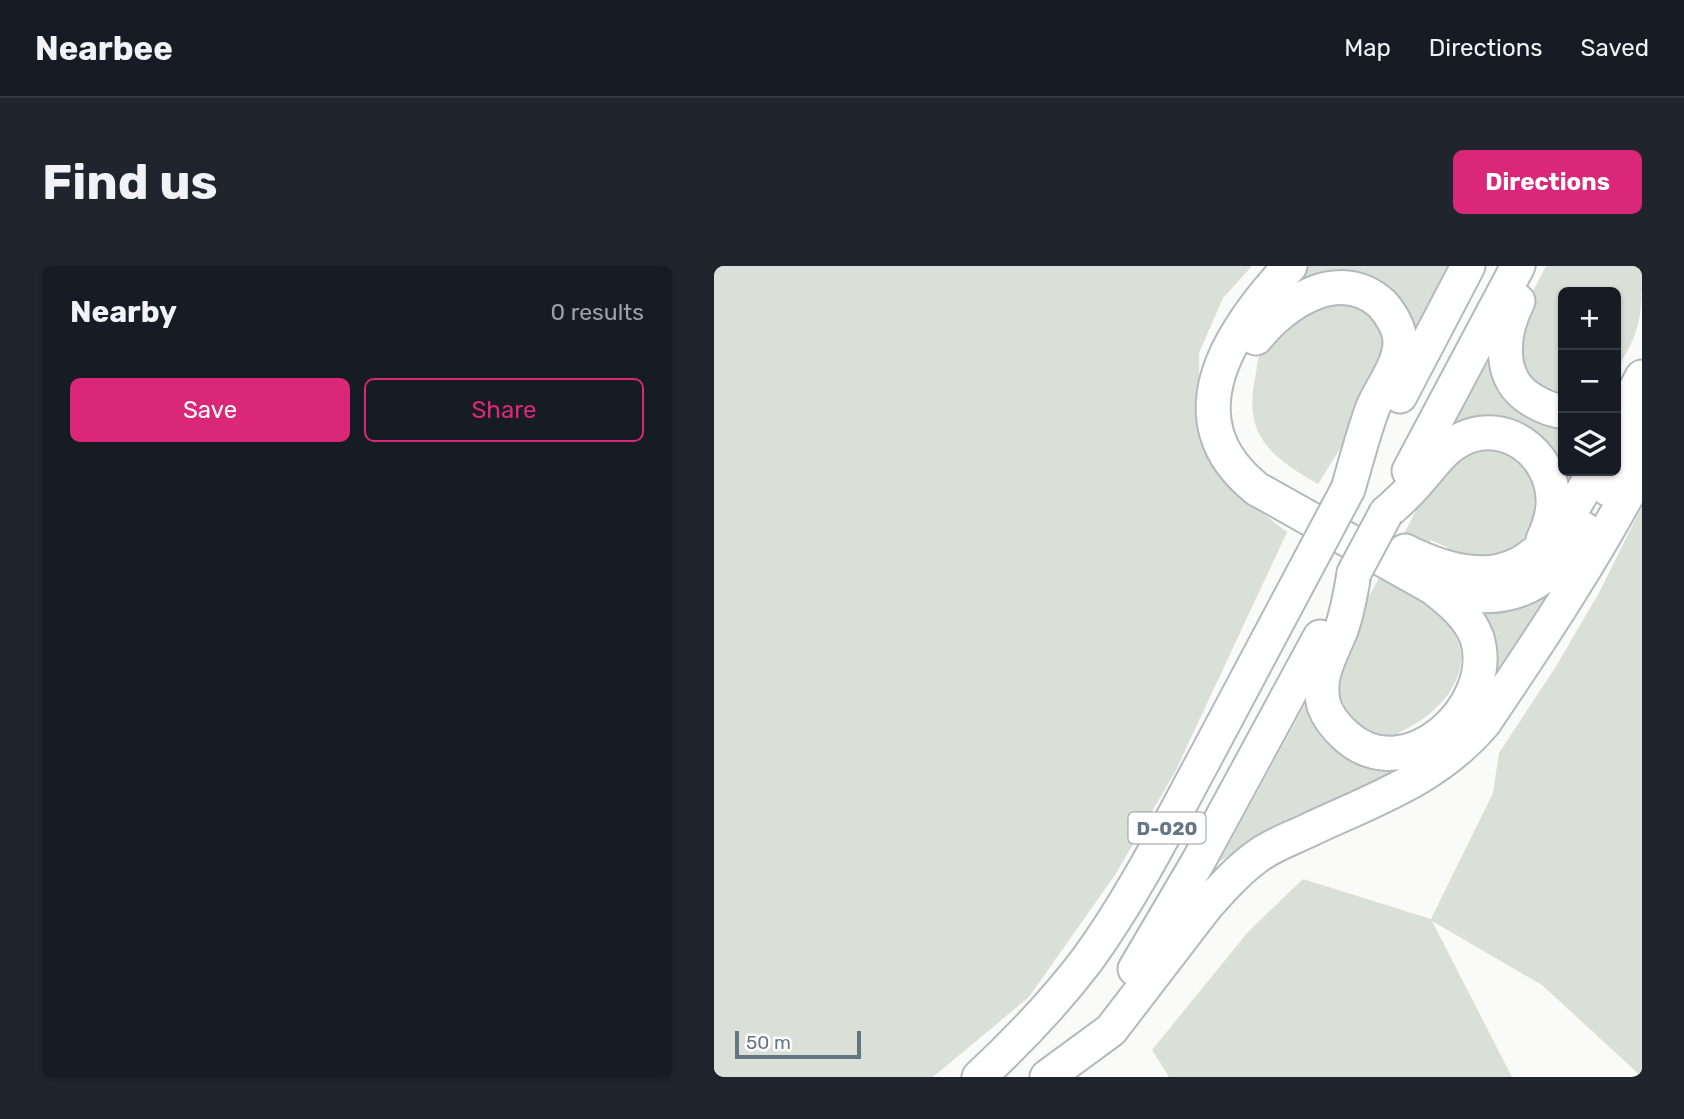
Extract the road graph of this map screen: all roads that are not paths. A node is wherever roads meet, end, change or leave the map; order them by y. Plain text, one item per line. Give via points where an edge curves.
1 (1290, 266) edge
2 (1468, 266) edge
3 (1518, 266) edge
4 (1530, 266) edge
5 (1642, 353) edge
6 (1642, 377) edge
7 (1621, 380) edge
8 (1558, 410) edge
9 (1642, 416) edge
10 (1621, 418) edge
11 (1642, 467) edge
12 (1591, 476) edge
13 (1348, 489) junction
14 (1386, 513) junction
15 (1528, 558) junction
16 (1354, 573) junction
17 (1432, 587) junction
18 (979, 1077) edge
19 (1046, 1077) edge

1 - 17 highway via 1258,304 1218,371 1213,408 1226,454 1257,489
2 - 13 highway, D-020
3 - 14 highway, D-020
4 - 8 highway via 1510,318 1505,342 1508,370 1526,397
5 - 7 highway
6 - 10 highway
9 - 17 highway via 1591,519 1573,547 1538,582 1494,596
11 - 19 highway via 1584,572 1466,744 1400,789 1262,853 1207,905 1111,1030
12 - 15 highway via 1556,533
13 - 15 highway via 1374,406 1400,344 1398,329 1376,297 1349,284 1332,284 1314,289 1282,309 1246,351 1236,374 1231,407 1242,447 1281,486 1430,563 1483,574
13 - 18 highway, D-020, bridge via 1108,928 1034,1023
14 - 15 highway via 1452,444 1479,433 1508,435 1543,463 1553,496 1548,529
14 - 16 highway, D-020, bridge
16 - 17 highway via 1347,611 1322,678 1324,705 1331,720 1352,741 1379,753 1406,752 1432,739 1459,716 1476,685 1480,652 1476,636 1452,602
16 - 19 highway, D-020 via 1132,974

